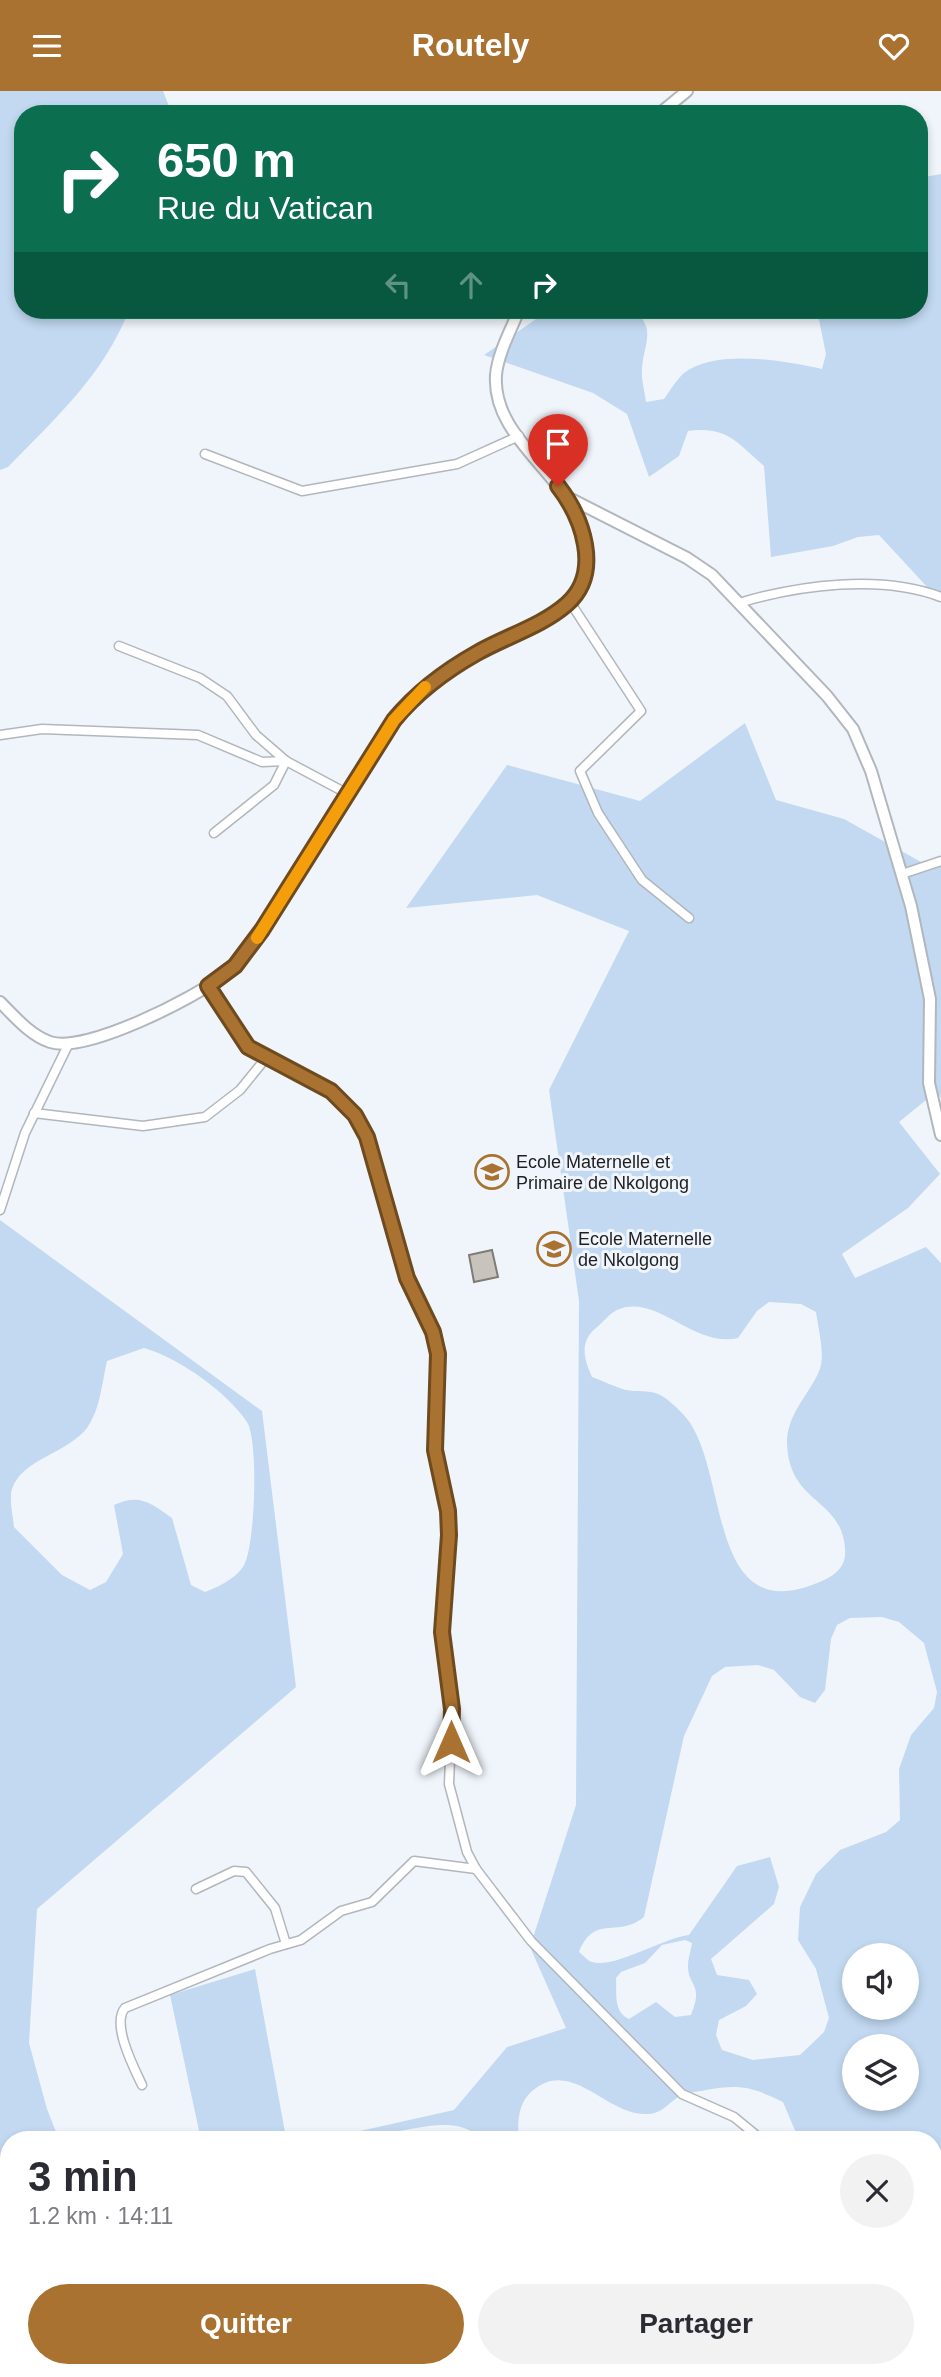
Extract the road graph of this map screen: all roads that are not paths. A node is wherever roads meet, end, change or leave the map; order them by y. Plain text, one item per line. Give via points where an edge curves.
1 (687, 91) edge
2 (670, 105) edge
3 (516, 319) edge
4 (519, 436) junction
5 (205, 454) dead end
6 (567, 497) junction
7 (941, 597) edge
8 (570, 602) junction
9 (739, 603) junction
10 (119, 646) dead end
11 (0, 735) edge
12 (286, 761) junction
13 (348, 793) junction
14 (214, 833) dead end
15 (941, 861) edge
16 (902, 874) junction
17 (689, 918) dead end
18 (208, 986) junction
19 (0, 1002) edge
20 (68, 1045) junction
21 (266, 1058) junction
22 (34, 1113) junction
23 (941, 1135) edge
24 (0, 1210) edge
25 (476, 1869) junction
26 (196, 1889) dead end
27 (286, 1944) junction
28 (142, 2085) dead end
29 (751, 2131) edge

1 - 2 street
3 - 4 street via 496,372 500,407
4 - 5 street via 457,464 302,491
4 - 6 street
6 - 8 street via 587,551 581,585
6 - 9 street via 687,558 712,575
7 - 9 street via 901,588 827,585
8 - 13 street via 427,685 394,720
8 - 17 street via 641,711 580,771 598,813 642,880
9 - 16 street via 853,729 871,771
10 - 12 street via 200,678 227,696 257,735
11 - 12 street via 42,729 198,735 262,762
12 - 13 street
12 - 14 street via 274,785
13 - 18 street via 244,955
15 - 16 street
16 - 23 street via 930,999 929,1083
18 - 20 street via 135,1023
18 - 21 street via 240,1038
19 - 20 street via 38,1037
20 - 22 street
21 - 22 street via 240,1090 205,1117 143,1126
21 - 25 street via 341,1097 361,1125 407,1278 437,1343 435,1450 449,1535 442,1632 452,1709 449,1784 462,1841
22 - 24 street
25 - 27 street via 414,1861 372,1902 341,1910 307,1936
25 - 29 street via 531,1941 682,2094 734,2117
26 - 27 street via 234,1871 246,1872 275,1908
27 - 28 street via 125,2008 120,2019 125,2043

